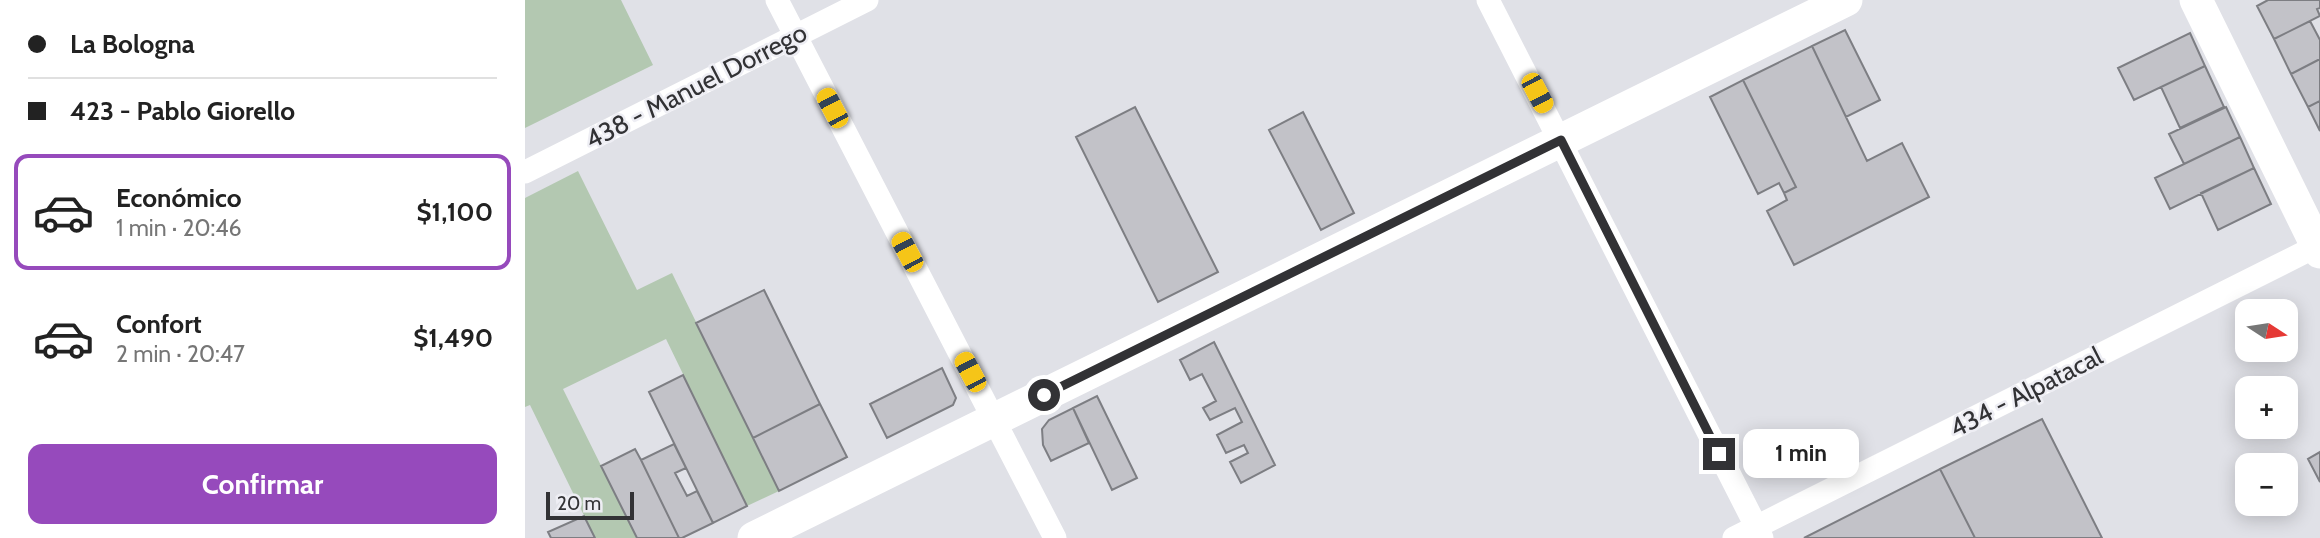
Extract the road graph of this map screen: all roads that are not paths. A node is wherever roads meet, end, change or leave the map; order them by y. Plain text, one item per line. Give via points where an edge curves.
1 (777, 0) edge
2 (867, 0) edge
3 (1488, 0) edge
4 (1846, 0) edge
5 (2196, 0) edge
6 (795, 37) junction
7 (1561, 140) junction
8 (525, 172) edge
9 (2319, 249) edge
10 (995, 419) junction
11 (1759, 532) edge
12 (754, 538) edge
13 (1055, 538) edge
14 (1734, 538) edge

1 - 6 street
2 - 6 street, 438 - Manuel Dorrego
3 - 7 street
4 - 7 street
5 - 9 street
6 - 8 street, 438 - Manuel Dorrego
6 - 10 street
7 - 10 street
7 - 11 street
9 - 11 street, 434 - Alpatacal
10 - 12 street
10 - 13 street
11 - 14 street, 434 - Alpatacal

